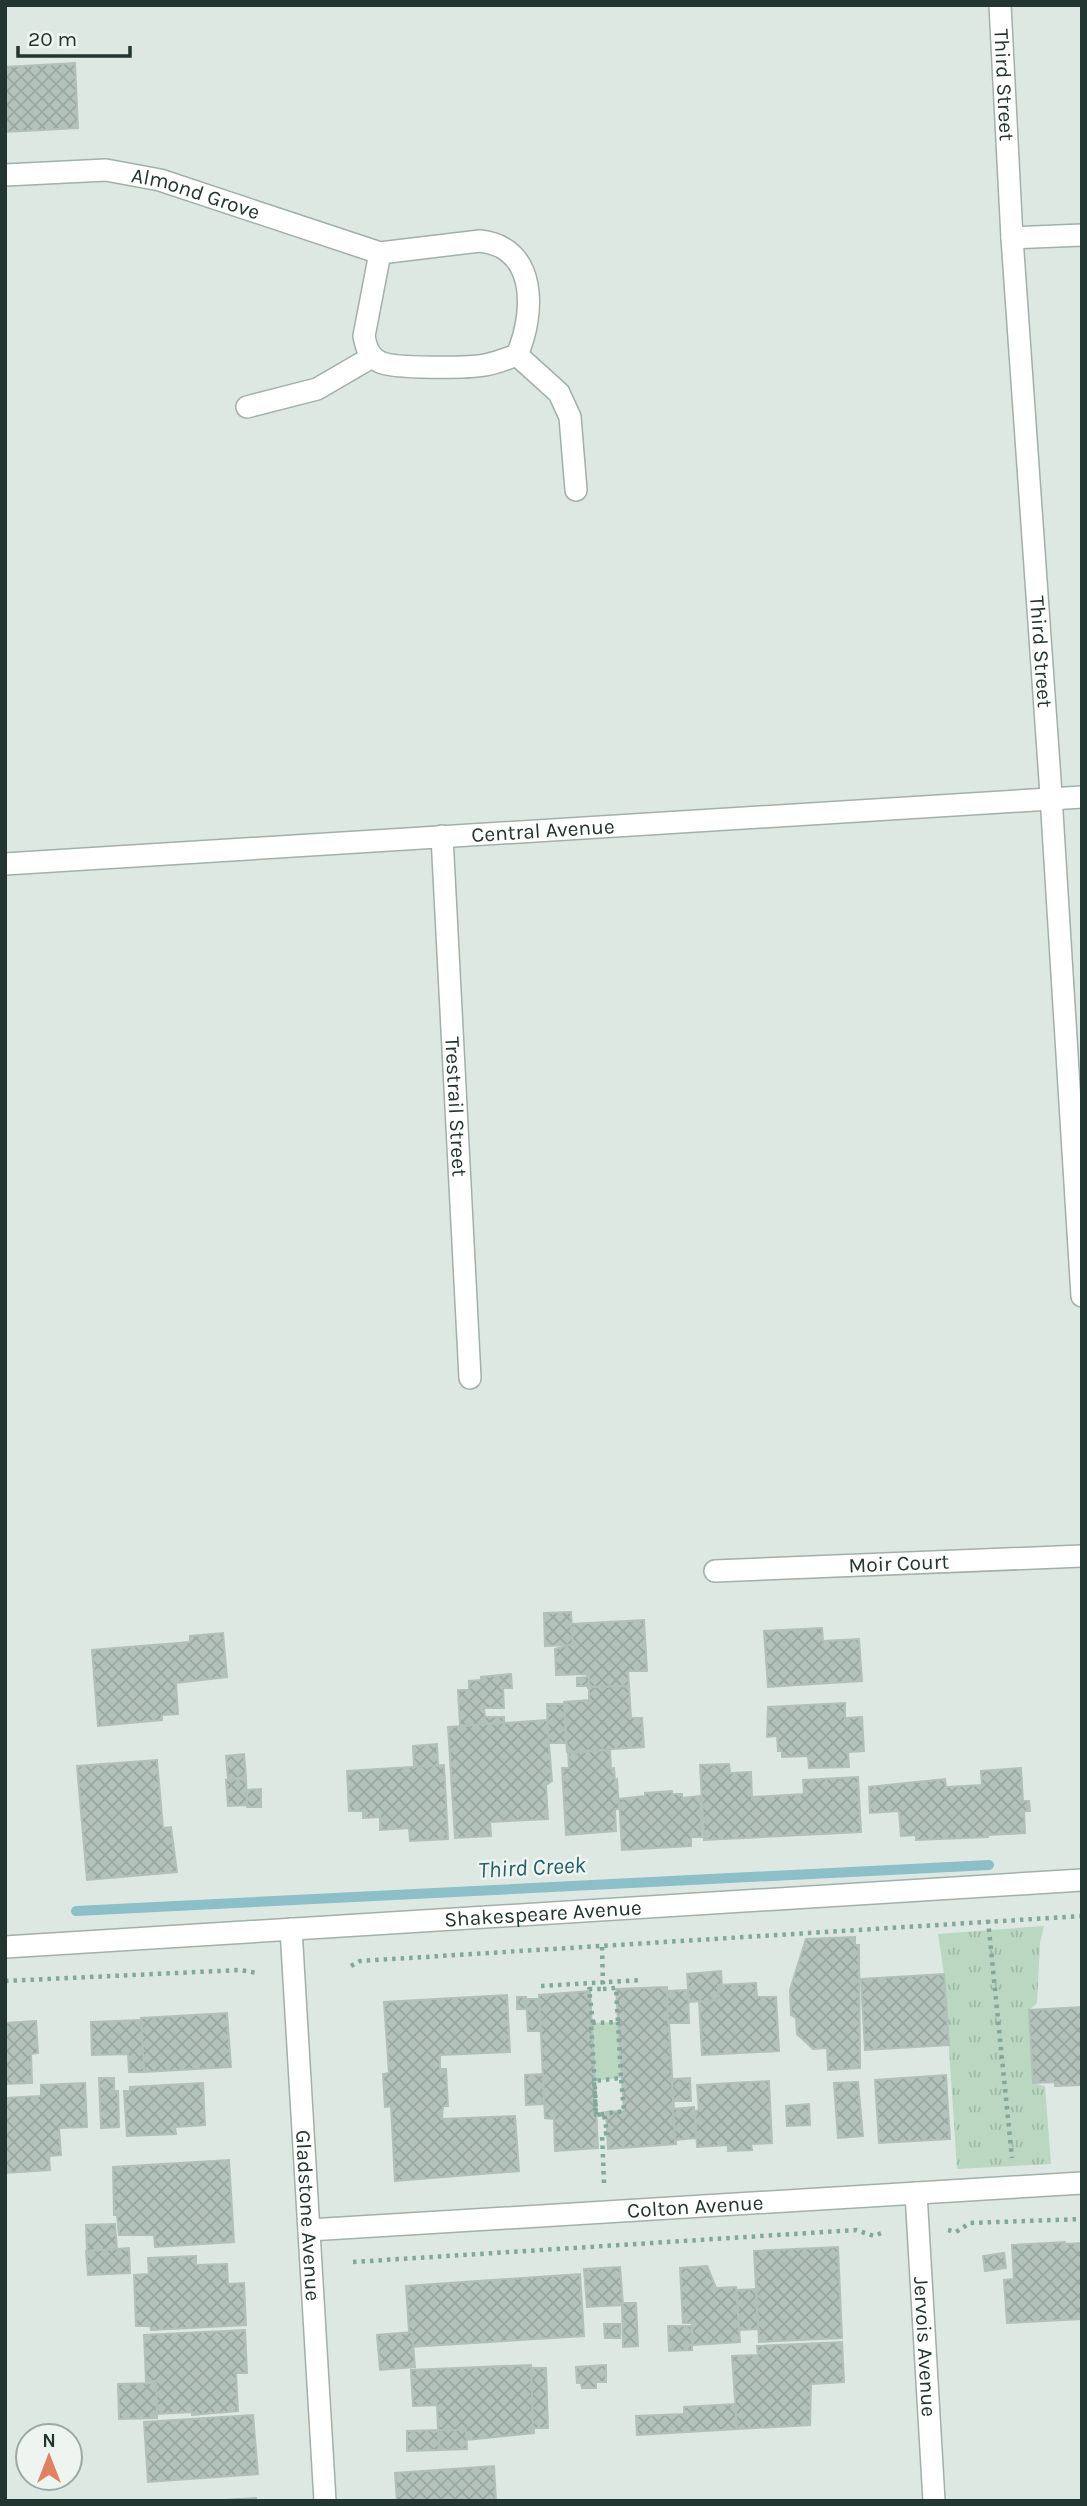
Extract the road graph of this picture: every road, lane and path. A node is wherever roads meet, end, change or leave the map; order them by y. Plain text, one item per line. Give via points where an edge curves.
1 (1000, 5) edge
2 (5, 174) edge
3 (1082, 235) edge
4 (1012, 239) junction
5 (380, 253) junction
6 (517, 355) junction
7 (372, 357) junction
8 (247, 407) dead end
9 (576, 489) dead end
10 (1082, 797) edge
11 (1051, 798) junction
12 (442, 836) junction
13 (5, 864) edge
14 (1082, 1296) edge
15 (470, 1378) dead end
16 (1082, 1556) edge
17 (715, 1571) dead end
18 (1082, 1880) edge
19 (985, 1886) junction
20 (1082, 1916) edge
21 (989, 1922) junction
22 (291, 1929) junction
23 (5, 1947) edge
24 (602, 1947) junction
25 (351, 1966) dead end
26 (258, 1973) dead end
27 (642, 1980) dead end
28 (5, 1981) edge
29 (603, 1982) junction
30 (541, 1986) dead end
31 (603, 1989) junction
32 (618, 2022) junction
33 (591, 2023) junction
34 (621, 2080) junction
35 (594, 2081) junction
36 (604, 2114) junction
37 (1082, 2183) edge
38 (596, 2184) dead end
39 (1015, 2187) junction
40 (916, 2193) junction
41 (1082, 2219) edge
42 (947, 2229) dead end
43 (309, 2231) junction
44 (884, 2232) dead end
45 (353, 2262) dead end
46 (325, 2501) edge
47 (934, 2501) edge

1 - 4 street, Third Street
2 - 5 street, Almond Grove via 106,170 160,180
3 - 4 street
4 - 11 street, Third Street
5 - 6 street, Almond Grove via 480,241 508,249 519,262 528,304 528,324
5 - 7 street via 363,335
6 - 7 street via 482,365 402,366 383,364
6 - 9 street via 559,393 570,417
7 - 8 street via 317,389
10 - 11 street, Central Avenue
11 - 12 street, Central Avenue
11 - 14 street, Third Street
12 - 13 street, Central Avenue
12 - 15 street, Trestrail Street
16 - 17 street, Moir Court
18 - 19 street, Shakespeare Avenue
19 - 21 path
19 - 22 street, Shakespeare Avenue
20 - 21 path
21 - 24 path
21 - 39 path
22 - 23 street, Shakespeare Avenue
22 - 43 street, Gladstone Avenue
24 - 25 path via 360,1961
24 - 29 path
26 - 28 path via 240,1970
27 - 29 path
29 - 30 path
29 - 31 path
31 - 32 path via 616,1988
31 - 33 path via 589,1989
32 - 33 path
32 - 34 path
33 - 35 path
34 - 35 path
34 - 36 path via 624,2111
35 - 36 path via 596,2115
36 - 38 path via 604,2183
37 - 39 street, Colton Avenue
39 - 40 street, Colton Avenue
40 - 43 street, Colton Avenue
40 - 47 street, Jervois Avenue
41 - 42 path via 970,2223 956,2232
43 - 46 street, Gladstone Avenue
44 - 45 path

